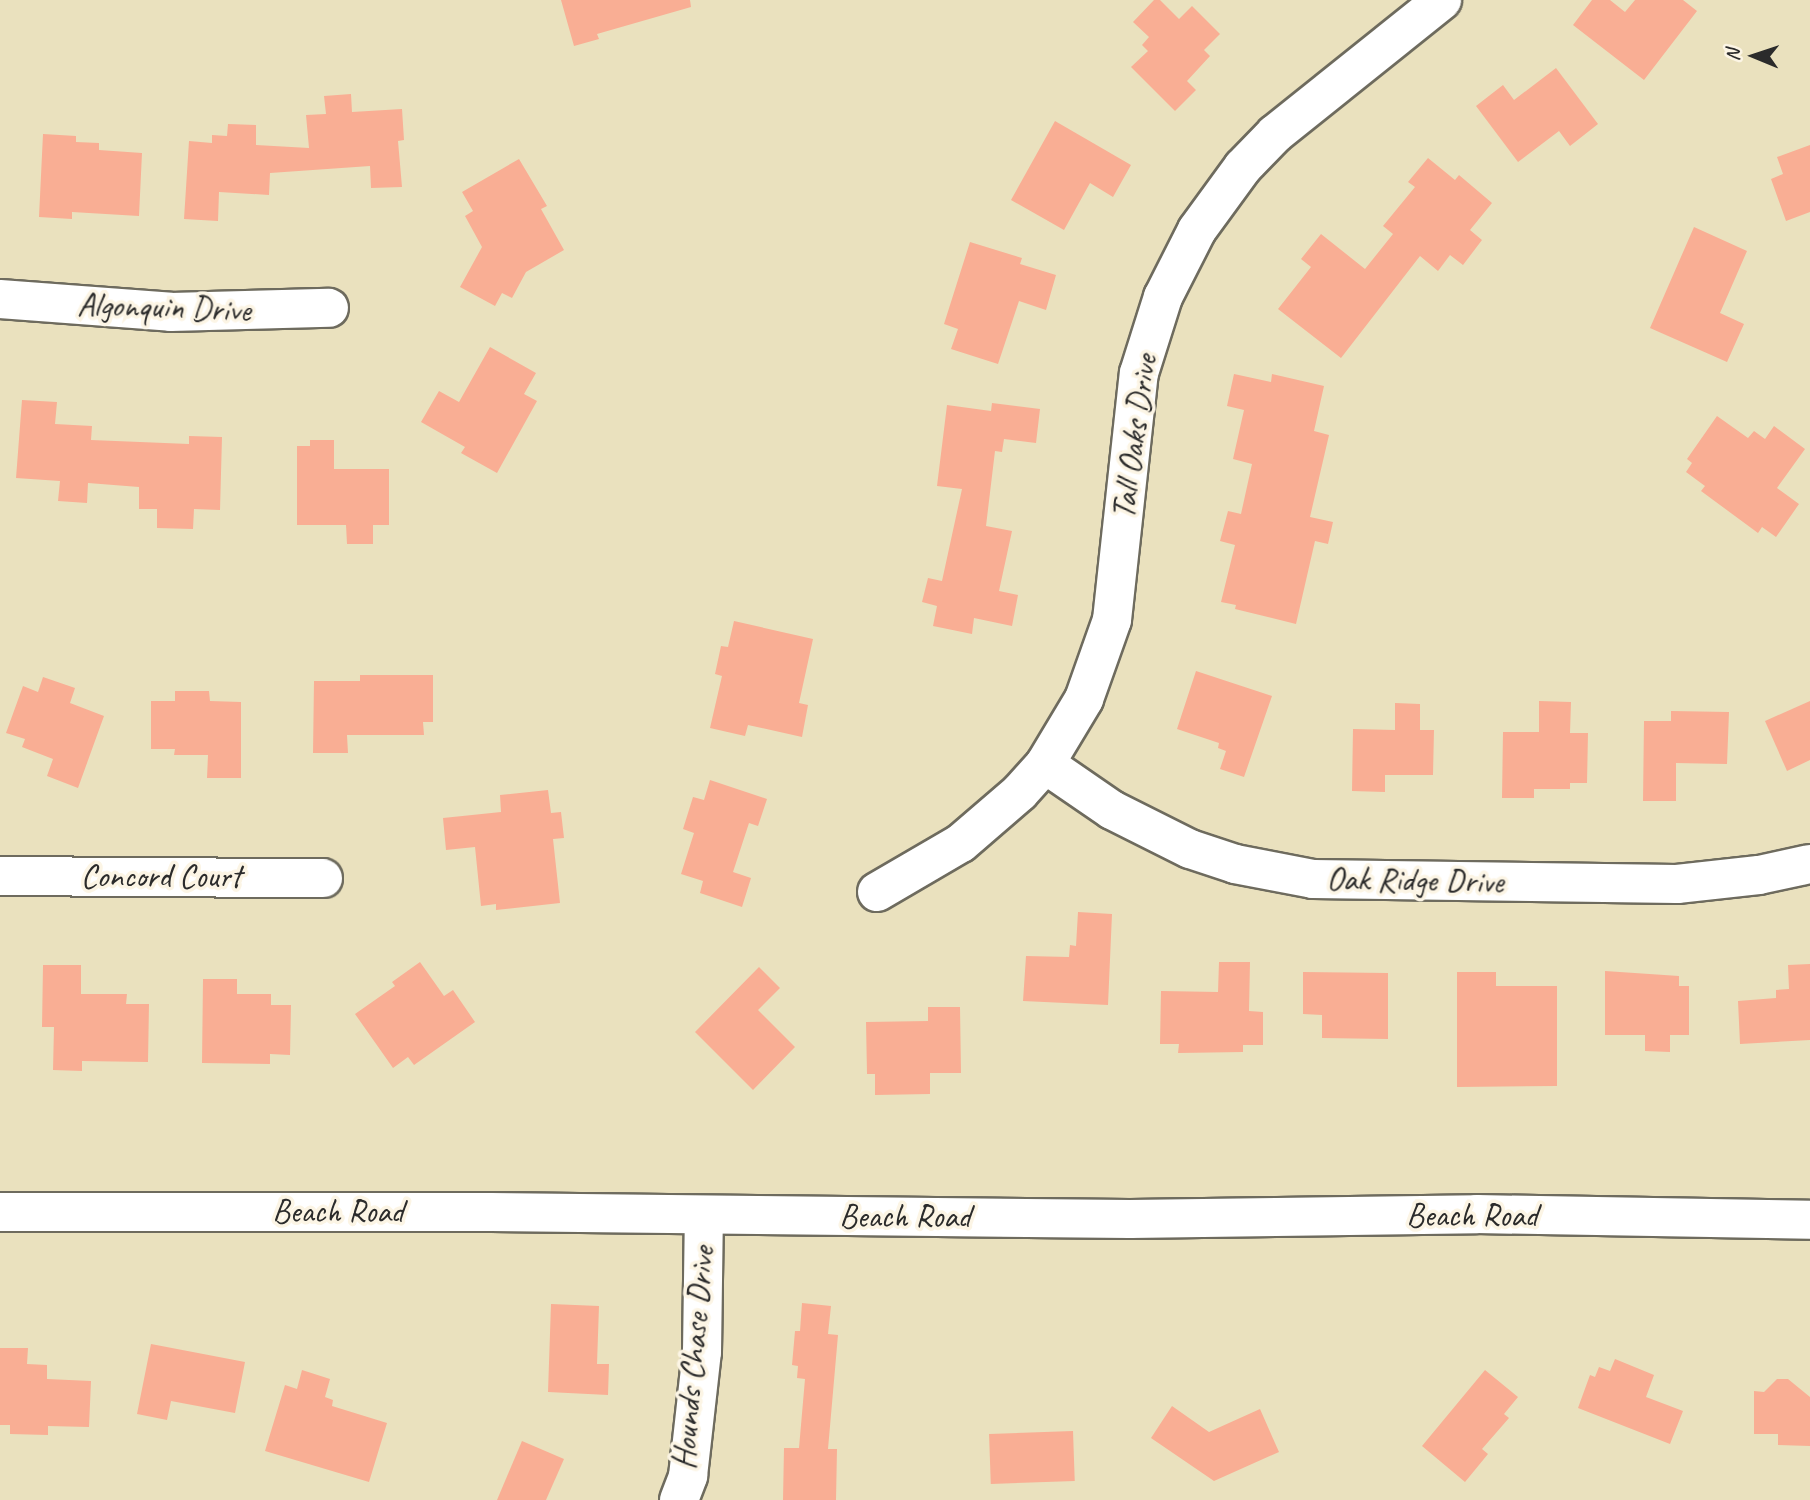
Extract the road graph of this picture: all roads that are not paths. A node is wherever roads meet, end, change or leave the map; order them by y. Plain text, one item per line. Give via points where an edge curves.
1 (1442, 0) edge
2 (0, 299) edge
3 (329, 308) dead end
4 (1045, 764) junction
5 (1810, 864) edge
6 (0, 876) edge
7 (323, 878) dead end
8 (877, 892) dead end
9 (0, 1212) edge
10 (704, 1216) junction
11 (1810, 1220) edge
12 (679, 1500) edge

1 - 4 street, Tall Oaks Drive via 1275,134 1221,195 1178,265 1139,373 1112,620 1084,699
2 - 3 street, Algonquin Drive via 171,312
4 - 5 street, Oak Ridge Drive via 1112,810 1190,849 1235,864 1312,879 1677,884
4 - 8 street, Tall Oaks Drive via 961,843
6 - 7 street, Concord Court
9 - 10 street, Beach Road
10 - 11 street, Beach Road via 1130,1219 1477,1214
10 - 12 street, Hounds Chase Drive via 702,1352 688,1476

